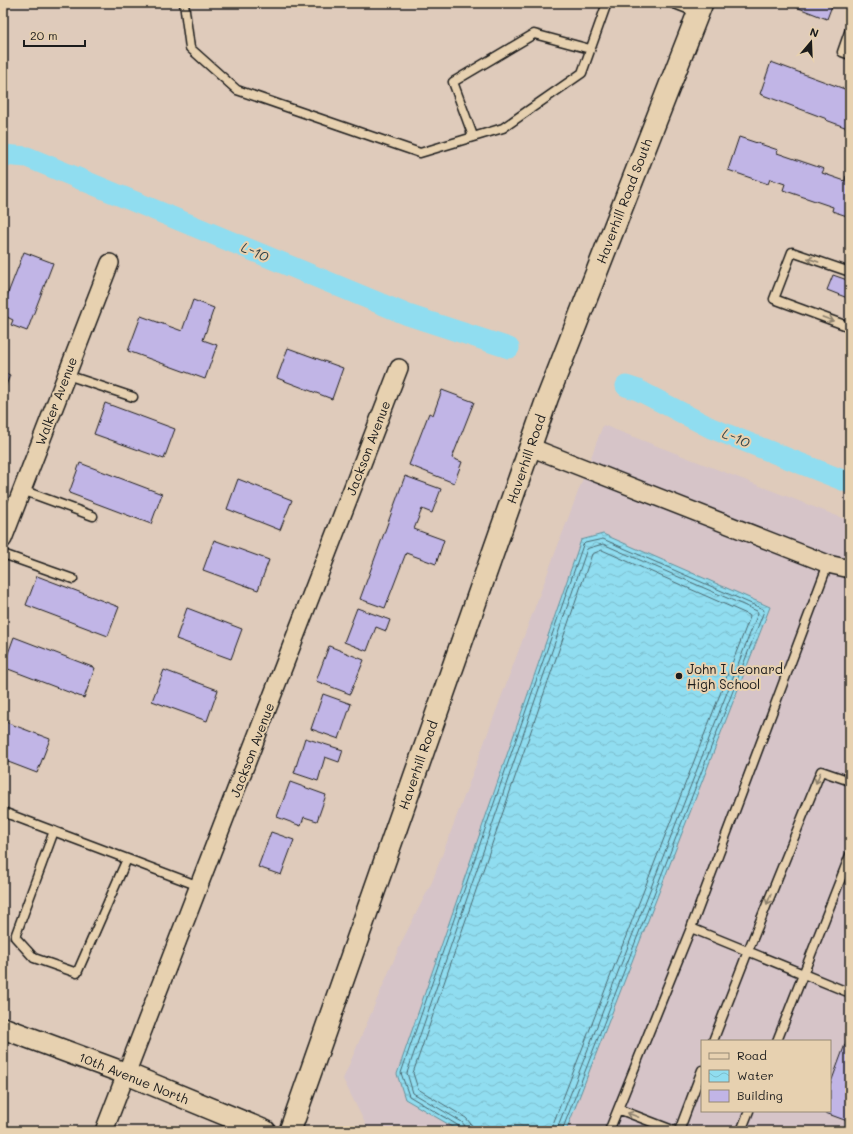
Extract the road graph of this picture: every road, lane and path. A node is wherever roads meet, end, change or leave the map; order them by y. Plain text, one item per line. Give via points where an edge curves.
1 (184, 3) edge
2 (607, 3) edge
3 (672, 3) edge
4 (700, 8) edge
5 (850, 29) edge
6 (590, 50) junction
7 (850, 55) edge
8 (474, 136) junction
9 (110, 263) dead end
10 (850, 272) edge
11 (850, 327) edge
12 (399, 368) dead end
13 (67, 375) junction
14 (133, 397) dead end
15 (547, 399) joint
16 (530, 447) junction
17 (22, 490) junction
18 (93, 516) dead end
19 (3, 539) edge
20 (3, 554) edge
21 (828, 564) junction
22 (850, 569) edge
23 (73, 579) dead end
24 (850, 781) edge
25 (3, 812) edge
26 (54, 831) junction
27 (850, 855) edge
28 (127, 859) junction
29 (199, 886) junction
30 (691, 928) junction
31 (748, 952) junction
32 (803, 974) junction
33 (850, 993) edge
34 (3, 1028) edge
35 (713, 1040) edge
36 (777, 1040) edge
37 (701, 1073) edge
38 (127, 1074) junction
39 (618, 1108) junction
40 (749, 1112) edge
41 (104, 1131) edge
42 (265, 1131) edge
43 (290, 1131) edge
44 (609, 1131) edge
45 (675, 1131) edge
46 (679, 1131) edge
47 (741, 1131) edge

1 - 8 lane via 190,48 237,90 420,152
2 - 6 lane
3 - 4 lane
4 - 15 street, Haverhill Road South
5 - 7 lane via 842,52
6 - 8 lane via 582,73 503,128
6 - 8 lane via 534,34 452,82
9 - 13 street, Walker Avenue
10 -> 11 lane via 792,252 774,299
12 - 29 street, Jackson Avenue
13 - 14 lane
13 - 17 street, Walker Avenue
15 - 16 street, Haverhill Road
16 - 21 street
16 - 43 street, Haverhill Road
17 - 18 lane
17 - 19 street, Walker Avenue
20 - 23 lane
21 - 22 street
21 - 30 lane
24 -> 31 lane via 821,770
25 - 26 lane
26 - 28 lane
26 - 28 lane via 15,937 34,958 77,973
27 - 32 lane
28 - 29 lane
29 - 38 street, Jackson Avenue
30 - 31 lane
30 - 39 lane
31 - 32 lane
31 - 35 lane
32 - 33 lane
32 - 36 lane
34 - 38 street, 10th Avenue North
37 - 46 lane
38 - 41 street, Jackson Avenue
38 - 42 street, 10th Avenue North
39 - 44 lane
45 -> 39 lane
40 - 47 lane

